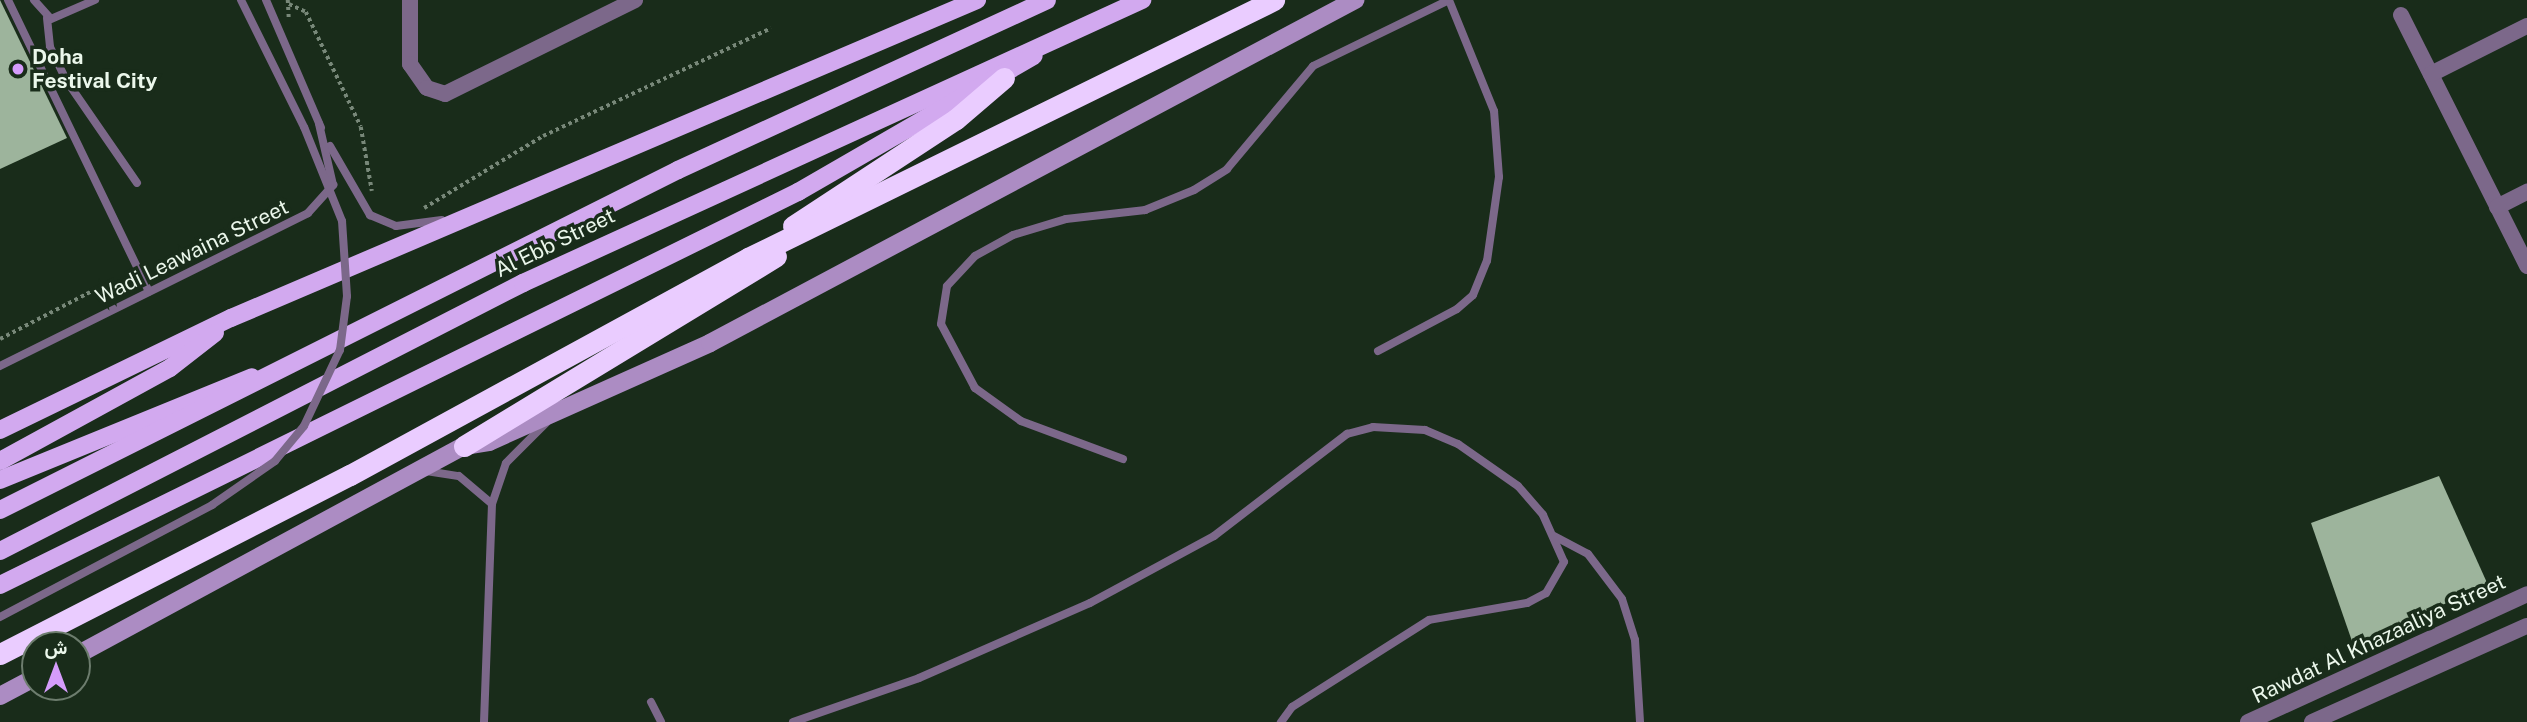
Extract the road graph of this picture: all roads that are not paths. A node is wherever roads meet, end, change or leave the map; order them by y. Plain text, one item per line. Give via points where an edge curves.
1 (8, 0) edge
2 (34, 0) edge
3 (95, 0) edge
4 (241, 0) edge
5 (266, 0) edge
6 (410, 0) edge
7 (635, 0) edge
8 (976, 0) edge
9 (1047, 0) edge
10 (1142, 0) edge
11 (1273, 0) edge
12 (1355, 0) edge
13 (1449, 0) edge
14 (2401, 15) dead end
15 (47, 18) junction
16 (2527, 26) edge
17 (1056, 38) junction
18 (2431, 74) junction
19 (1004, 78) junction
20 (318, 124) junction
21 (137, 183) dead end
22 (2527, 192) edge
23 (2497, 207) junction
24 (493, 211) junction
25 (810, 229) junction
26 (748, 258) junction
27 (2527, 266) edge
28 (149, 292) junction
29 (231, 318) junction
30 (1378, 351) dead end
31 (308, 359) junction
32 (0, 366) edge
33 (560, 405) junction
34 (0, 430) edge
35 (464, 446) junction
36 (1123, 459) dead end
37 (0, 461) edge
38 (417, 472) junction
39 (0, 480) edge
40 (492, 504) junction
41 (0, 510) edge
42 (1554, 536) junction
43 (0, 551) edge
44 (0, 585) edge
45 (2527, 594) edge
46 (0, 617) edge
47 (2527, 625) edge
48 (91, 647) edge
49 (0, 654) edge
50 (21, 685) edge
51 (5, 694) edge
52 (651, 702) dead end
53 (0, 714) edge
54 (484, 722) edge
55 (661, 722) edge
56 (793, 722) edge
57 (1281, 722) edge
58 (1640, 722) edge
59 (2248, 722) edge
60 (2312, 722) edge

1 - 28 lane
2 - 15 lane
3 - 15 lane
4 - 46 lane, bridge via 304,127 342,220 347,296 340,350 304,426 275,461 212,505
5 - 20 lane
6 - 7 street via 410,64 426,88 445,94
8 - 24 main road
9 - 31 main road, Al Ebb Street via 678,170
10 - 17 main road, Al Ebb Street
11 - 25 highway
12 - 33 main road via 720,338
13 - 30 lane via 1494,111 1499,177 1488,261 1473,295 1457,309
13 - 36 lane via 1313,66 1227,169 1194,190 1145,211 1066,219 1013,235 975,256 947,286 942,324 975,388 1021,421
14 - 18 street
15 - 21 lane via 50,47 66,80
16 - 18 street
17 - 19 main road
17 - 43 main road, Al Ebb Street via 523,283
18 - 23 street
19 - 26 highway via 956,119
19 - 44 main road via 798,192
20 - 24 lane via 363,208 381,222 410,226
20 - 28 lane, Wadi Leawaina Street via 333,169 333,185 318,205
22 - 23 street
23 - 27 street
24 - 29 main road
25 - 26 highway
25 - 35 highway via 760,268
26 - 49 highway via 350,475
28 - 32 lane, Wadi Leawaina Street
29 - 34 main road
29 - 37 main road via 170,368
31 - 39 main road via 201,393
31 - 41 main road, Al Ebb Street
33 - 35 main road via 489,442
33 - 40 lane via 506,463
35 - 38 main road
38 - 40 lane via 459,476
38 - 48 main road
40 - 54 lane
42 - 56 lane via 1518,486 1458,444 1425,430 1373,427 1320,451 1214,536 1090,603 919,678
42 - 57 lane via 1564,562 1546,593 1527,603 1429,620 1304,700
42 - 58 lane via 1588,554 1622,599 1635,640
45 - 59 street, Rawdat Al Khazaaliya Street
47 - 60 street
50 - 51 main road
51 - 53 main road
52 - 55 lane

